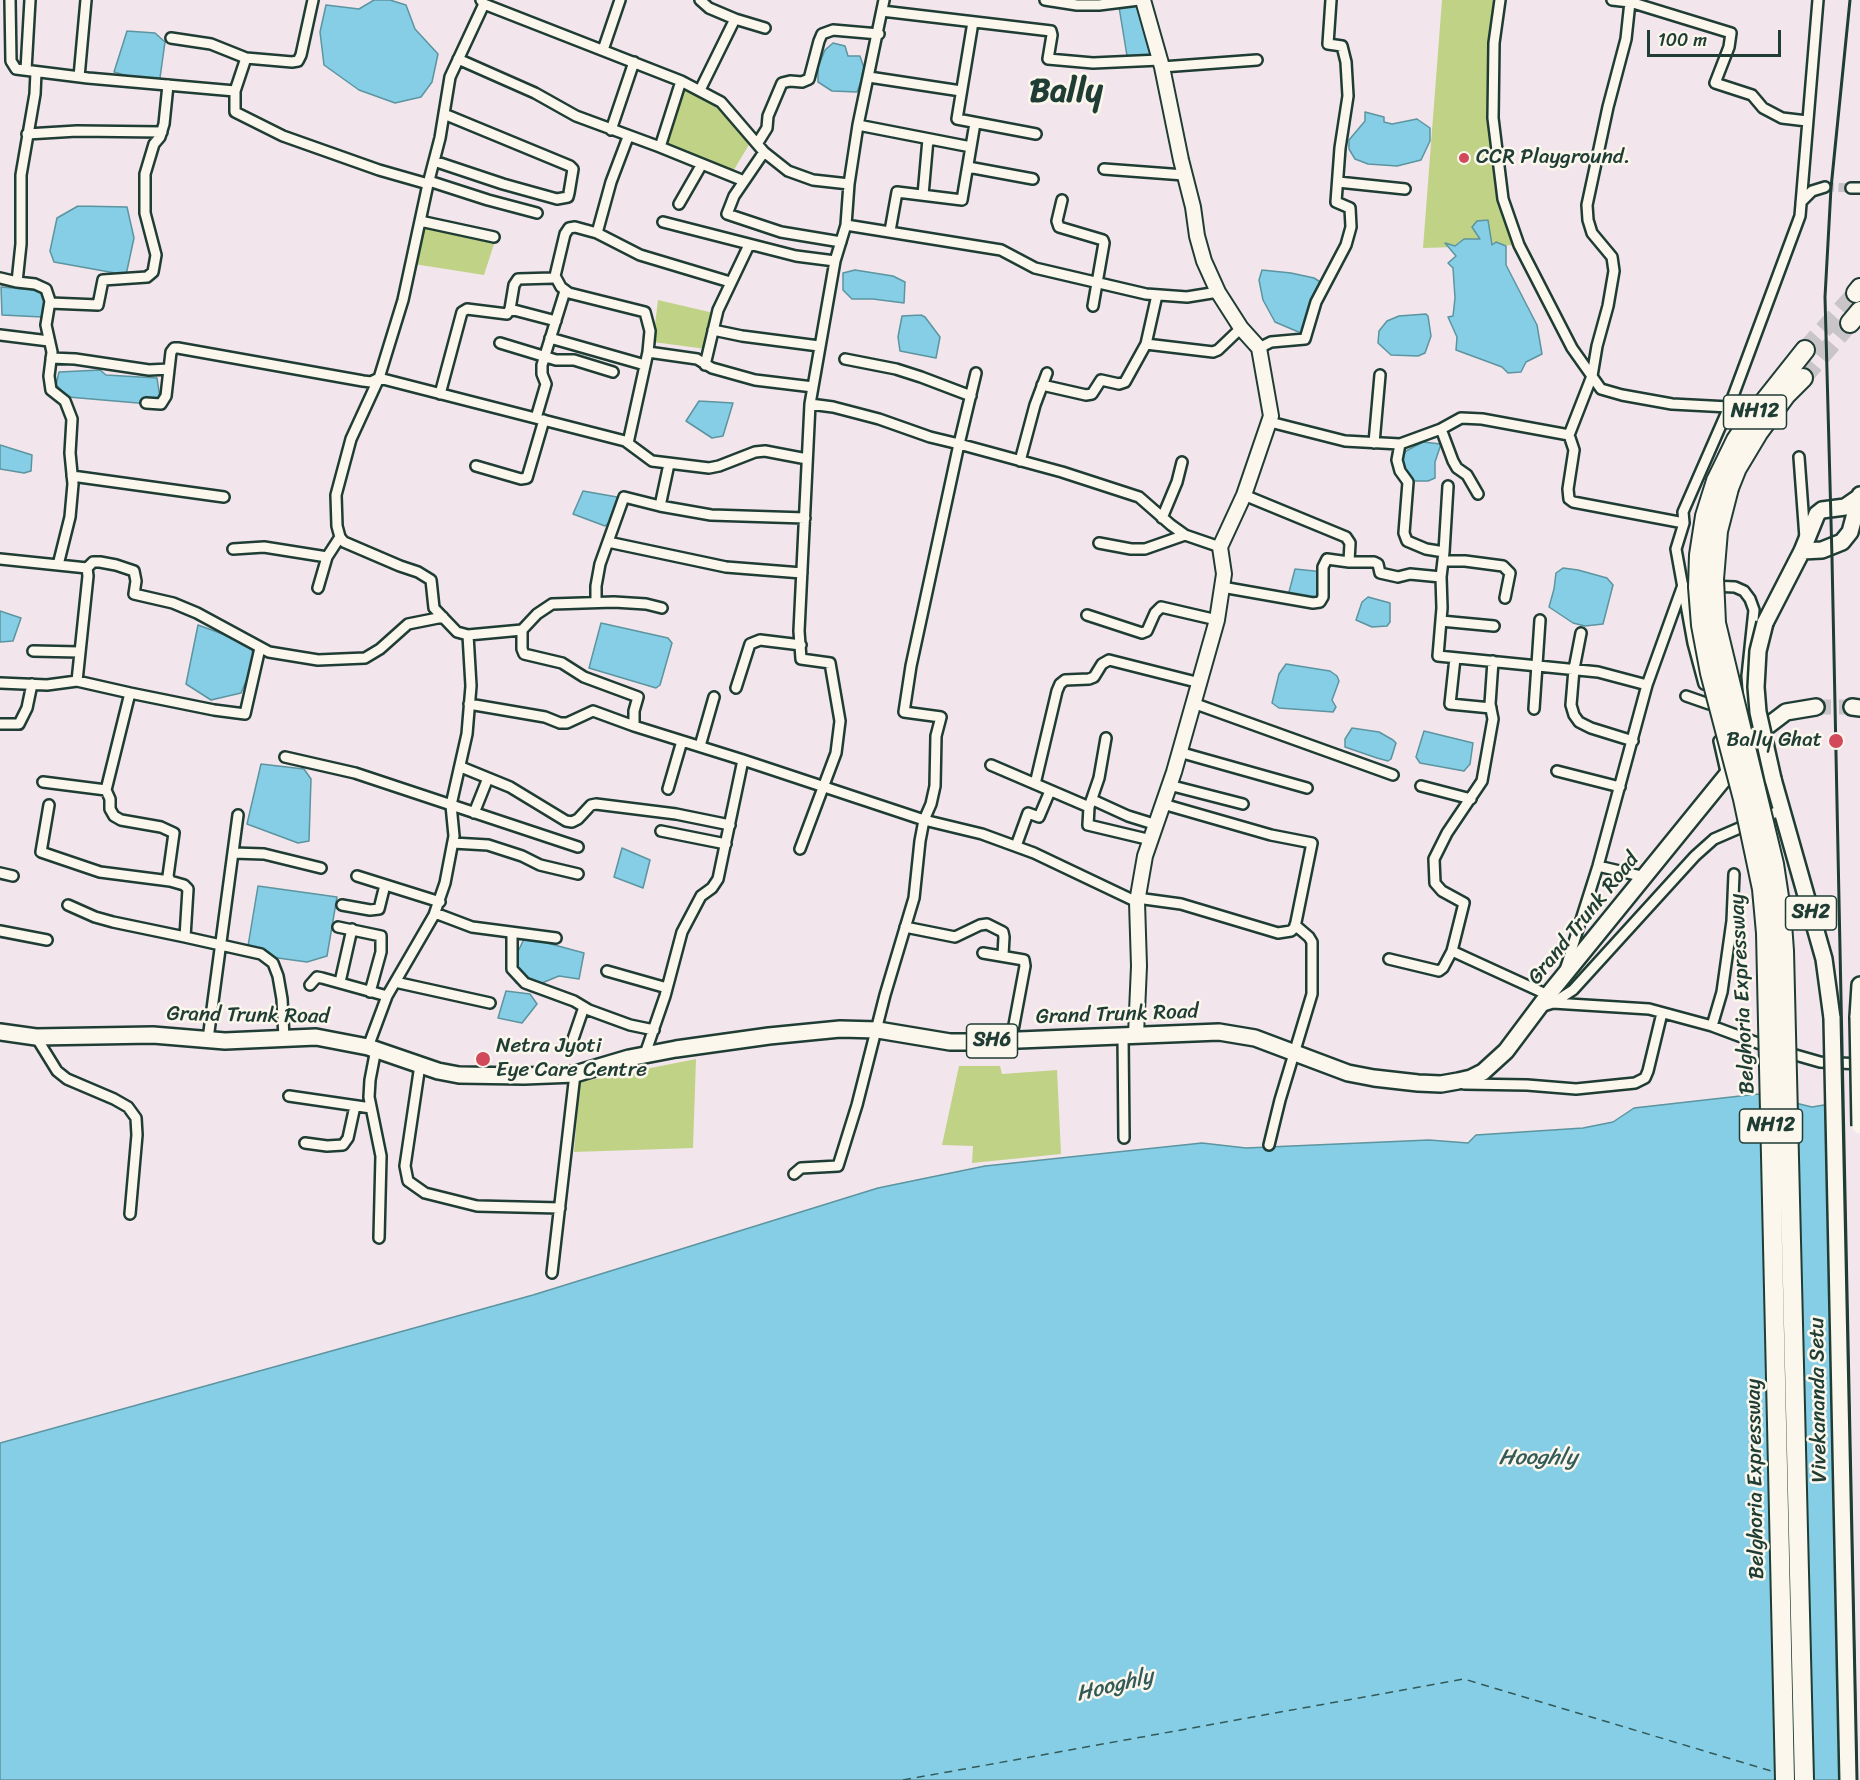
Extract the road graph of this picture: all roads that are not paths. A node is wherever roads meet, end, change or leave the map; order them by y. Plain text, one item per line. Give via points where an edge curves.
1 (10, 0) edge
2 (30, 0) edge
3 (86, 0) edge
4 (313, 0) edge
5 (504, 0) edge
6 (620, 0) edge
7 (700, 0) edge
8 (884, 0) edge
9 (1045, 0) edge
10 (1141, 0) edge
11 (1331, 0) edge
12 (1500, 0) edge
13 (1612, 0) edge
14 (1818, 0) edge
15 (482, 2) edge
16 (1630, 2) junction
17 (499, 10) junction
18 (882, 11) junction
19 (735, 19) junction
20 (973, 22) junction
21 (765, 28) dead end
22 (879, 34) junction
23 (171, 38) dead end
24 (603, 50) junction
25 (246, 58) junction
26 (458, 59) junction
27 (1257, 60) dead end
28 (634, 62) junction
29 (1161, 64) junction
30 (31, 71) junction
31 (79, 77) junction
32 (869, 77) junction
33 (681, 81) junction
34 (168, 85) junction
35 (700, 90) junction
36 (236, 91) junction
37 (961, 91) junction
38 (444, 114) junction
39 (1807, 121) junction
40 (975, 123) junction
41 (858, 125) junction
42 (611, 130) junction
43 (162, 132) junction
44 (27, 134) junction
45 (1036, 134) dead end
46 (628, 137) junction
47 (928, 139) junction
48 (757, 144) junction
49 (660, 147) junction
50 (971, 147) junction
51 (764, 152) junction
52 (434, 160) junction
53 (702, 165) junction
54 (968, 167) junction
55 (1104, 169) dead end
56 (1184, 175) junction
57 (1033, 179) dead end
58 (744, 181) junction
59 (428, 182) junction
60 (1338, 182) junction
61 (849, 184) junction
62 (1825, 187) tunnel mouth
63 (1405, 189) dead end
64 (923, 195) junction
65 (1062, 200) dead end
66 (1801, 201) junction
67 (679, 204) dead end
68 (537, 213) dead end
69 (420, 221) junction
70 (663, 222) dead end
71 (846, 225) junction
72 (890, 231) junction
73 (597, 233) junction
74 (494, 237) dead end
75 (841, 242) junction
76 (749, 245) junction
77 (835, 261) junction
78 (555, 276) junction
79 (0, 278) edge
80 (17, 282) junction
81 (730, 282) junction
82 (1098, 282) junction
83 (565, 291) junction
84 (1218, 292) junction
85 (1157, 295) junction
86 (50, 303) junction
87 (1093, 306) dead end
88 (510, 309) junction
89 (556, 321) junction
90 (1241, 328) junction
91 (713, 330) junction
92 (0, 335) edge
93 (550, 338) junction
94 (50, 341) junction
95 (500, 344) dead end
96 (1146, 344) junction
97 (819, 346) junction
98 (1259, 348) junction
99 (1805, 350) tunnel mouth
100 (648, 352) junction
101 (545, 357) junction
102 (51, 358) junction
103 (845, 359) dead end
104 (645, 365) junction
105 (705, 365) junction
106 (169, 369) junction
107 (612, 372) dead end
108 (976, 373) dead end
109 (1047, 373) dead end
110 (1380, 375) dead end
111 (1592, 376) junction
112 (379, 378) junction
113 (1803, 378) tunnel mouth
114 (1042, 385) junction
115 (813, 387) junction
116 (440, 394) junction
117 (971, 396) junction
118 (146, 403) dead end
119 (810, 404) junction
120 (1729, 407) junction
121 (540, 419) junction
122 (1270, 422) junction
123 (1441, 429) junction
124 (1569, 435) junction
125 (628, 443) junction
126 (1374, 443) junction
127 (959, 444) junction
128 (1400, 444) junction
129 (1799, 457) dead end
130 (807, 459) junction
131 (1020, 461) junction
132 (1182, 462) dead end
133 (669, 464) junction
134 (476, 466) dead end
135 (72, 476) junction
136 (1723, 485) junction
137 (1448, 486) dead end
138 (1478, 494) dead end
139 (1244, 495) junction
140 (1859, 496) edge
141 (224, 497) dead end
142 (660, 507) junction
143 (805, 518) junction
144 (1162, 518) junction
145 (1684, 523) junction
146 (1185, 535) junction
147 (340, 537) junction
148 (608, 542) junction
149 (1099, 543) dead end
150 (1220, 547) junction
151 (1804, 547) junction
152 (233, 549) dead end
153 (327, 557) junction
154 (1443, 557) junction
155 (0, 560) edge
156 (1349, 562) junction
157 (58, 565) junction
158 (87, 568) junction
159 (802, 573) junction
160 (1441, 577) junction
161 (1683, 584) junction
162 (1222, 587) junction
163 (318, 588) dead end
164 (1505, 598) dead end
165 (596, 602) junction
166 (662, 608) dead end
167 (1088, 615) dead end
168 (443, 617) junction
169 (1217, 620) junction
170 (1540, 620) dead end
171 (1441, 621) junction
172 (1494, 626) dead end
173 (522, 630) junction
174 (1581, 633) dead end
175 (468, 635) junction
176 (801, 645) junction
177 (260, 648) junction
178 (33, 651) dead end
179 (79, 652) junction
180 (1455, 658) junction
181 (1493, 661) junction
182 (1536, 665) junction
183 (1574, 669) junction
184 (76, 681) junction
185 (0, 683) edge
186 (1200, 683) junction
187 (32, 684) junction
188 (1647, 685) junction
189 (736, 688) dead end
190 (130, 693) junction
191 (1686, 696) dead end
192 (714, 697) dead end
193 (469, 704) junction
194 (1193, 704) junction
195 (1709, 704) junction
196 (1816, 707) tunnel mouth
197 (1491, 708) junction
198 (1534, 709) dead end
199 (0, 724) edge
200 (634, 726) junction
201 (1106, 738) dead end
202 (1755, 740) junction
203 (682, 741) junction
204 (1633, 741) junction
205 (700, 746) junction
206 (1179, 752) junction
207 (285, 756) dead end
208 (743, 760) junction
209 (991, 765) dead end
210 (460, 767) junction
211 (1557, 771) dead end
212 (1393, 775) dead end
213 (1727, 776) junction
214 (488, 778) junction
215 (43, 782) dead end
216 (1035, 784) junction
217 (1170, 785) junction
218 (1421, 786) dead end
219 (822, 787) junction
220 (1620, 787) junction
221 (1307, 788) dead end
222 (668, 789) dead end
223 (106, 790) junction
224 (1050, 791) junction
225 (1471, 799) junction
226 (1091, 803) junction
227 (1163, 804) junction
228 (1243, 804) dead end
229 (49, 805) dead end
230 (451, 805) junction
231 (1781, 810) junction
232 (474, 813) junction
233 (238, 815) dead end
234 (924, 820) junction
235 (730, 825) junction
236 (1157, 825) junction
237 (661, 831) dead end
238 (1151, 840) junction
239 (453, 843) junction
240 (726, 844) junction
241 (1016, 846) junction
242 (578, 847) dead end
243 (800, 849) dead end
244 (233, 853) junction
245 (1598, 866) junction
246 (321, 868) dead end
247 (0, 873) edge
248 (578, 874) dead end
249 (1734, 874) dead end
250 (13, 876) dead end
251 (357, 876) dead end
252 (1645, 877) junction
253 (170, 881) junction
254 (385, 885) junction
255 (1137, 900) junction
256 (440, 902) junction
257 (68, 905) dead end
258 (342, 905) dead end
259 (435, 913) junction
260 (1295, 925) junction
261 (338, 927) dead end
262 (905, 927) junction
263 (352, 929) junction
264 (0, 931) edge
265 (512, 933) junction
266 (185, 937) junction
267 (556, 938) dead end
268 (47, 939) dead end
269 (221, 945) junction
270 (1452, 951) junction
271 (983, 953) dead end
272 (1003, 955) junction
273 (1389, 959) dead end
274 (607, 971) dead end
275 (1562, 978) junction
276 (340, 982) junction
277 (395, 982) junction
278 (310, 985) dead end
279 (1860, 986) edge
280 (667, 988) junction
281 (370, 992) junction
282 (387, 996) junction
283 (1547, 1002) junction
284 (490, 1003) dead end
285 (584, 1007) junction
286 (1662, 1013) junction
287 (1712, 1026) junction
288 (654, 1030) junction
289 (878, 1030) junction
290 (0, 1032) edge
291 (1130, 1035) junction
292 (36, 1037) junction
293 (284, 1038) junction
294 (208, 1039) junction
295 (1011, 1041) junction
296 (571, 1045) dead end
297 (372, 1048) junction
298 (1294, 1051) junction
299 (645, 1054) junction
300 (1860, 1064) edge
301 (420, 1065) junction
302 (575, 1074) junction
303 (1441, 1084) junction
304 (289, 1095) dead end
305 (355, 1106) junction
306 (371, 1108) junction
307 (1860, 1126) edge
308 (1124, 1138) dead end
309 (305, 1143) dead end
310 (1269, 1144) dead end
311 (795, 1174) dead end
312 (560, 1208) junction
313 (130, 1214) dead end
314 (379, 1238) dead end
315 (552, 1273) dead end
316 (1785, 1780) edge
317 (1804, 1780) edge
318 (1848, 1780) edge

1 - 30 street via 11,61 16,69
2 - 30 street
3 - 31 street
4 - 25 street via 298,61
5 - 17 street
6 - 24 street
7 - 19 street
8 - 18 street
9 - 10 street via 1099,5
10 - 29 street
11 - 60 street via 1328,44 1342,46 1348,96
12 - 111 street via 1494,43 1493,118 1503,199 1519,245 1572,348
13 - 16 street
14 - 39 street
15 - 17 street
15 - 26 street
16 - 39 street via 1731,33 1715,83 1752,95 1763,108 1782,118
16 - 111 street via 1626,39 1587,205 1592,232 1612,257 1614,271
17 - 24 street
18 - 20 street
18 - 22 street
19 - 21 street
19 - 35 street
20 - 29 street via 1051,31 1048,59
20 - 37 street
22 - 32 street
22 - 48 street via 833,30 822,34 809,80 782,83 767,128
23 - 25 street via 210,44
24 - 28 street
25 - 36 street
26 - 38 street via 450,77
26 - 42 street
27 - 29 street
28 - 33 street
28 - 42 street
29 - 56 street
30 - 31 street
30 - 44 street via 35,94
31 - 34 street
32 - 37 street
32 - 41 street
33 - 35 street
33 - 49 street
34 - 36 street
34 - 43 street
35 - 48 street via 721,102
36 - 59 street via 236,112 283,136 379,170
37 - 40 street via 957,118
38 - 52 street
38 - 52 street via 570,166 573,176 568,197 557,199
39 - 66 street
40 - 45 street
40 - 50 street
41 - 47 street
41 - 61 street
42 - 46 street
43 - 44 street
43 - 86 street via 145,174 145,213 156,255 153,272 147,277 103,280 98,305
44 - 80 street via 21,176
46 - 49 street
46 - 73 street
47 - 50 street
47 - 64 street
48 - 51 street
49 - 53 street
50 - 54 street
51 - 58 street
51 - 61 street via 794,174
52 - 59 street
53 - 58 street
53 - 67 street
54 - 57 street
54 - 64 street via 962,200
55 - 56 street
56 - 84 street via 1204,261
58 - 75 street via 727,214 781,232
59 - 68 street
59 - 69 street
60 - 63 street
60 - 98 street via 1336,202 1350,208 1352,227 1347,245 1316,302 1305,339 1272,342
61 - 71 street
62 - 66 street via 1812,191
64 - 72 street via 897,192
65 - 82 street via 1059,227 1104,243
66 - 120 street via 1800,216
69 - 74 street
69 - 112 street via 403,300
70 - 76 street
71 - 72 street
71 - 75 street
72 - 82 street via 1001,250 1035,268
73 - 78 street via 575,227 567,230
73 - 81 street via 640,255
75 - 77 street
76 - 77 street
76 - 81 street
77 - 97 street
78 - 83 street
78 - 88 street via 518,279
79 - 80 street
80 - 86 street via 46,289
81 - 91 street
82 - 85 street
82 - 87 street
83 - 89 street
83 - 100 street via 645,312 650,331
84 - 85 street via 1187,297
84 - 90 street
85 - 96 street
86 - 94 street via 46,325
88 - 89 street
88 - 116 street via 507,314 464,310
89 - 93 street
90 - 96 street via 1213,352
90 - 98 street
91 - 97 street
91 - 105 street
92 - 94 street
93 - 101 street
93 - 104 street
94 - 102 street
95 - 101 street
96 - 114 street via 1122,384 1101,380 1092,394 1086,395
97 - 115 street
98 - 122 street via 1270,400
99 - 136 highway, Belghoria Expressway / NH12 via 1736,440
100 - 104 street
100 - 105 street via 697,358
101 - 107 street via 574,360
101 - 121 street via 542,369 546,384
102 - 106 street
102 - 135 street via 51,390 65,401 72,418
103 - 117 street via 921,376
104 - 125 street
105 - 115 street via 754,380
106 - 112 street via 171,352 178,348 363,381
106 - 118 street via 166,396 160,404
108 - 117 street
109 - 114 street
110 - 126 street
111 - 120 street via 1601,389 1622,395 1672,404
111 - 124 street
112 - 116 street
112 - 147 street via 351,439 336,495
113 - 136 highway, Belghoria Expressway / NH12 via 1781,402
114 - 131 street
115 - 119 street
116 - 121 street
117 - 127 street
119 - 127 street via 879,419
119 - 130 street
120 - 145 street via 1683,512
121 - 125 street
121 - 134 street via 527,478
122 - 126 street via 1345,441
122 - 139 street
123 - 124 street via 1461,418
123 - 128 street
123 - 138 street via 1456,468 1467,475
124 - 145 street via 1574,450 1569,499
125 - 133 street via 652,461
126 - 128 street
127 - 131 street
127 - 234 street via 904,712 940,717 935,786
128 - 154 street via 1397,460 1408,482 1404,533 1407,541
129 - 151 street
130 - 133 street via 765,451 709,468
130 - 143 street
131 - 144 street via 1139,497
132 - 144 street
133 - 142 street
135 - 141 street
135 - 157 street via 70,517
136 - 316 highway, Belghoria Expressway / NH12, bridge via 1706,516 1698,587 1713,684 1762,889 1766,933
136 - 317 highway, Belghoria Expressway / NH12, bridge via 1714,579 1716,623 1774,864 1784,951
137 - 154 street
139 - 150 street
139 - 156 street via 1346,537 1350,543
140 - 151 main road, SH2 via 1845,507 1817,514
140 - 151 main road via 1850,532 1842,542 1822,550
142 - 143 street via 711,515
142 - 148 street via 624,497
143 - 159 street
144 - 146 street
145 - 161 street via 1676,549
146 - 149 street via 1138,550
146 - 150 street
147 - 153 street
147 - 168 street via 344,543 430,580 434,608
148 - 159 street via 726,567
148 - 165 street via 600,564
150 - 162 street
151 - 231 main road, SH2, bridge via 1765,623 1758,651 1758,712
152 - 153 street via 264,547
153 - 163 street
154 - 160 street
154 - 164 street via 1503,566 1510,573
155 - 157 street
156 - 160 street via 1374,562 1380,573 1398,576
156 - 162 street via 1327,559 1320,602
157 - 158 street
158 - 177 street via 100,562 134,571 134,594 197,613
158 - 179 street
159 - 176 street
160 - 171 street
161 - 188 street
161 - 195 street
161 - 202 street via 1735,587 1750,599 1754,625 1747,676
162 - 169 street
165 - 166 street
165 - 173 street via 552,604
167 - 169 street via 1142,633 1161,608
168 - 175 street via 457,632
168 - 177 street via 408,624 365,658 318,660
169 - 186 street
170 - 182 street
171 - 172 street
171 - 180 street via 1438,656
173 - 175 street
173 - 200 street via 524,654 562,663 584,677 639,697
174 - 183 street
175 - 193 street
176 - 189 street via 760,640 750,644
176 - 219 street via 801,659 830,663 840,721 836,753
177 - 190 street via 245,714
178 - 179 street
179 - 184 street
180 - 181 street
180 - 197 street via 1450,704
181 - 182 street
181 - 197 street
182 - 183 street
182 - 198 street
183 - 188 street
183 - 204 street via 1571,705 1579,722
184 - 187 street
184 - 190 street
185 - 187 street
186 - 194 street
186 - 216 street via 1109,660 1094,677 1065,680 1057,691
187 - 199 street via 19,724
188 - 204 street
190 - 223 street
191 - 195 street
192 - 205 street
193 - 200 street via 560,723 593,711
193 - 210 street
194 - 206 street
194 - 212 street
195 - 213 street
196 - 202 main road, Grand Trunk Road / SH6 via 1786,712
197 - 225 street via 1493,719 1482,782
200 - 203 street
201 - 226 street
202 - 213 main road, Grand Trunk Road / SH6
203 - 205 street
203 - 222 street
204 - 220 street
205 - 208 street
206 - 217 street
206 - 221 street
207 - 230 street via 355,773
208 - 219 street
208 - 235 street
209 - 216 street
210 - 214 street
210 - 230 street
211 - 220 street
213 - 252 main road, Grand Trunk Road / SH6
214 - 232 street
214 - 235 street via 566,821 578,819 596,804
215 - 223 street
216 - 224 street
217 - 227 street
217 - 228 street
218 - 225 street
219 - 234 street
219 - 243 street
220 - 245 street
223 - 253 street via 110,809 120,820 174,833
224 - 226 street
224 - 241 street via 1039,817 1028,813
225 - 270 street via 1434,859 1435,883 1464,903
226 - 236 street
226 - 238 street via 1090,827
227 - 236 street
227 - 260 street via 1312,843
229 - 253 street via 41,852 100,872
230 - 232 street
230 - 239 street
231 - 283 street via 1714,839 1573,990
231 - 318 main road, Vivekananda Setu / SH2, bridge via 1824,959 1832,1018
232 - 242 street
233 - 244 street
234 - 241 street
234 - 262 street via 916,886
235 - 240 street
236 - 238 street
237 - 240 street
238 - 255 street
239 - 248 street via 488,845 540,865
239 - 256 street
240 - 280 street via 715,884 700,896 682,932
241 - 255 street
244 - 246 street via 264,854
244 - 269 street
245 - 252 street
245 - 275 street
247 - 250 street
249 - 287 street via 1722,992
251 - 254 street
252 - 275 main road, Grand Trunk Road / SH6
253 - 266 street via 188,889
254 - 256 street
254 - 258 street via 379,909
255 - 260 street via 1192,907 1278,933 1291,931
255 - 291 street via 1139,966
256 - 259 street
257 - 266 street via 113,922
259 - 265 street via 472,927
259 - 277 street
260 - 298 street via 1311,939 1312,984
261 - 263 street
262 - 272 street via 955,937 987,924 1003,932
262 - 289 street
263 - 276 street
263 - 281 street via 381,936 381,952
264 - 268 street
265 - 267 street
265 - 285 street via 512,969 517,977
266 - 269 street
269 - 293 street via 261,954 273,963 282,999
269 - 294 street
270 - 273 street via 1439,970
270 - 283 street
271 - 272 street
272 - 295 street via 1023,959 1025,963
274 - 280 street
275 - 283 main road, Grand Trunk Road / SH6
276 - 278 street via 317,977
276 - 281 street
277 - 282 street
277 - 284 street
279 - 307 main road, bridge
280 - 288 street
281 - 282 street
282 - 297 street
283 - 286 street via 1635,1007
283 - 303 main road, Grand Trunk Road / SH6 via 1483,1072
285 - 288 street
285 - 296 street
286 - 287 street
286 - 303 street via 1648,1071 1645,1078 1635,1083 1576,1089
287 - 300 street via 1808,1059
288 - 299 street
289 - 295 main road, Grand Trunk Road / SH6 via 950,1042
289 - 299 main road, Grand Trunk Road / SH6 via 803,1032
289 - 311 street via 838,1166 801,1168
290 - 292 main road, Grand Trunk Road / SH6
291 - 295 main road, Grand Trunk Road / SH6
291 - 298 main road, Grand Trunk Road / SH6 via 1238,1034
291 - 308 street
292 - 294 main road, Grand Trunk Road / SH6 via 153,1035
292 - 313 street via 57,1071 128,1107 135,1118
293 - 294 main road, Grand Trunk Road / SH6
293 - 297 main road, Grand Trunk Road / SH6 via 331,1038
297 - 301 main road, Grand Trunk Road / SH6
297 - 306 street
298 - 303 main road, Grand Trunk Road / SH6 via 1348,1073
298 - 310 street
299 - 302 main road, Grand Trunk Road / SH6
301 - 302 main road, Grand Trunk Road / SH6 via 459,1075
301 - 312 street via 405,1166 408,1181 434,1197 477,1206
302 - 312 street
304 - 305 street
305 - 306 street
305 - 309 street via 343,1145
306 - 314 street via 381,1156
312 - 315 street

